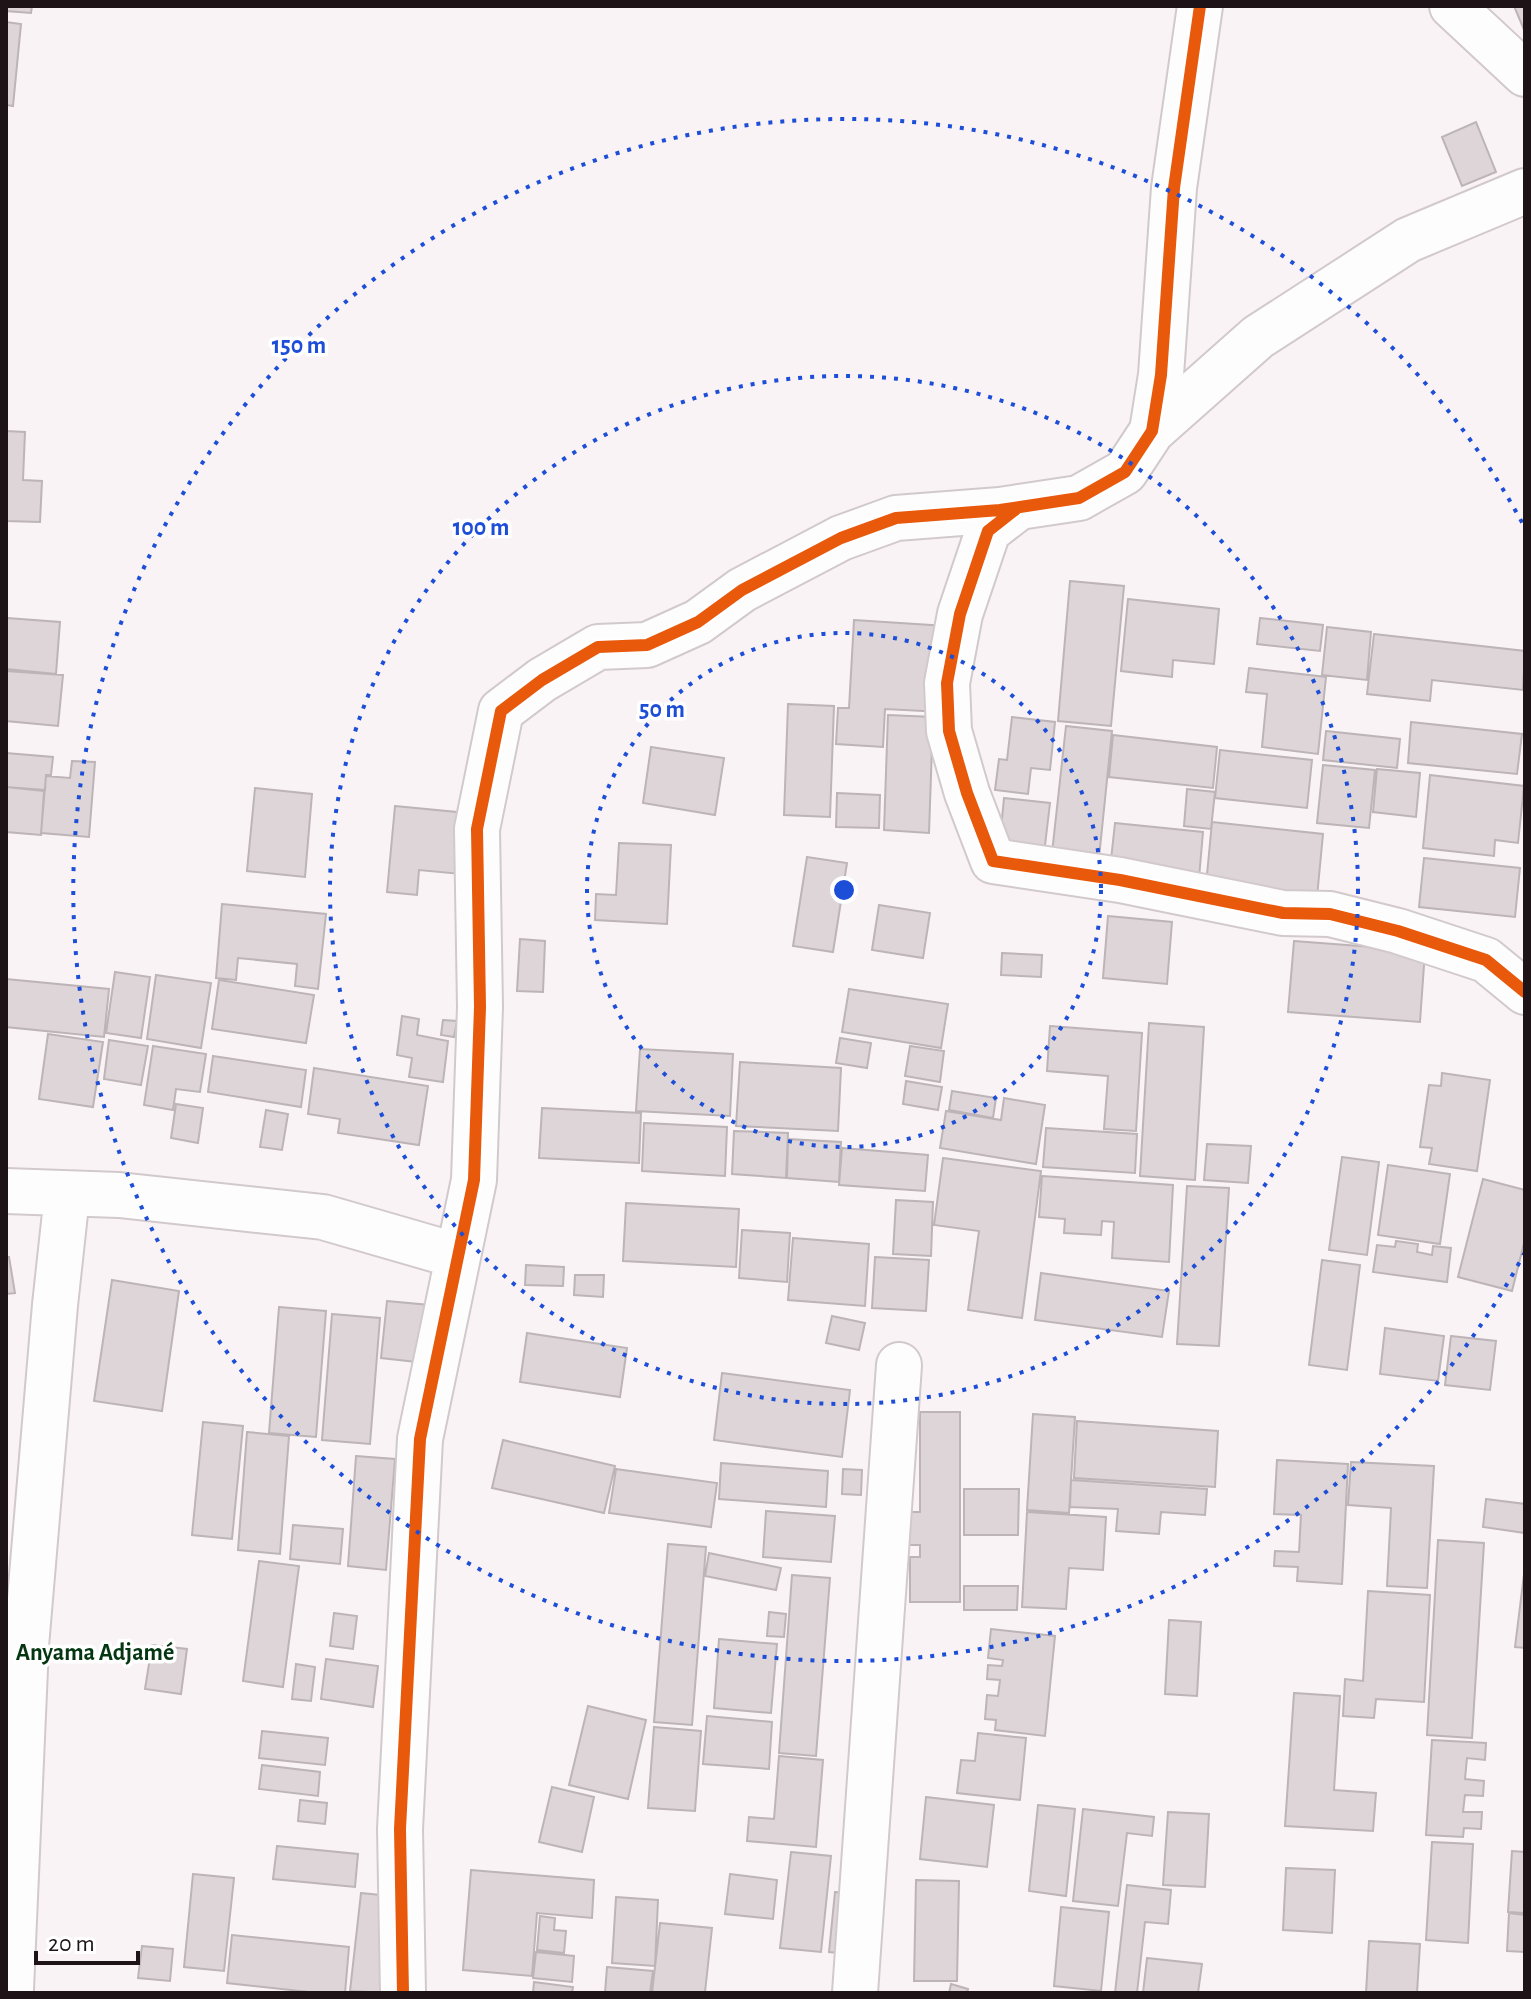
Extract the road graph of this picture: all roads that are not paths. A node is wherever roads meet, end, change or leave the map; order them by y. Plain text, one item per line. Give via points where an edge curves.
1 (1200, 6) edge
2 (1452, 6) edge
3 (1525, 74) edge
4 (1525, 191) edge
5 (1152, 431) junction
6 (1019, 507) junction
7 (1525, 992) edge
8 (6, 1191) edge
9 (67, 1195) junction
10 (458, 1256) junction
11 (899, 1365) dead end
12 (16, 1990) edge
13 (403, 1993) edge
14 (855, 1993) edge

1 - 5 street via 1174,188
2 - 3 street
4 - 5 street via 1408,240 1258,337
5 - 6 street via 1125,472 1079,498
6 - 7 street via 988,531 960,614 947,683 949,731 993,861 1283,913 1330,914 1486,960
6 - 10 street via 896,518 841,538 742,590 698,622 647,645 598,647 501,711 477,829 480,1007 474,1180
8 - 9 street
9 - 10 street via 119,1195 323,1217
9 - 12 street via 26,1646
10 - 13 street via 420,1439 400,1829
11 - 14 street

